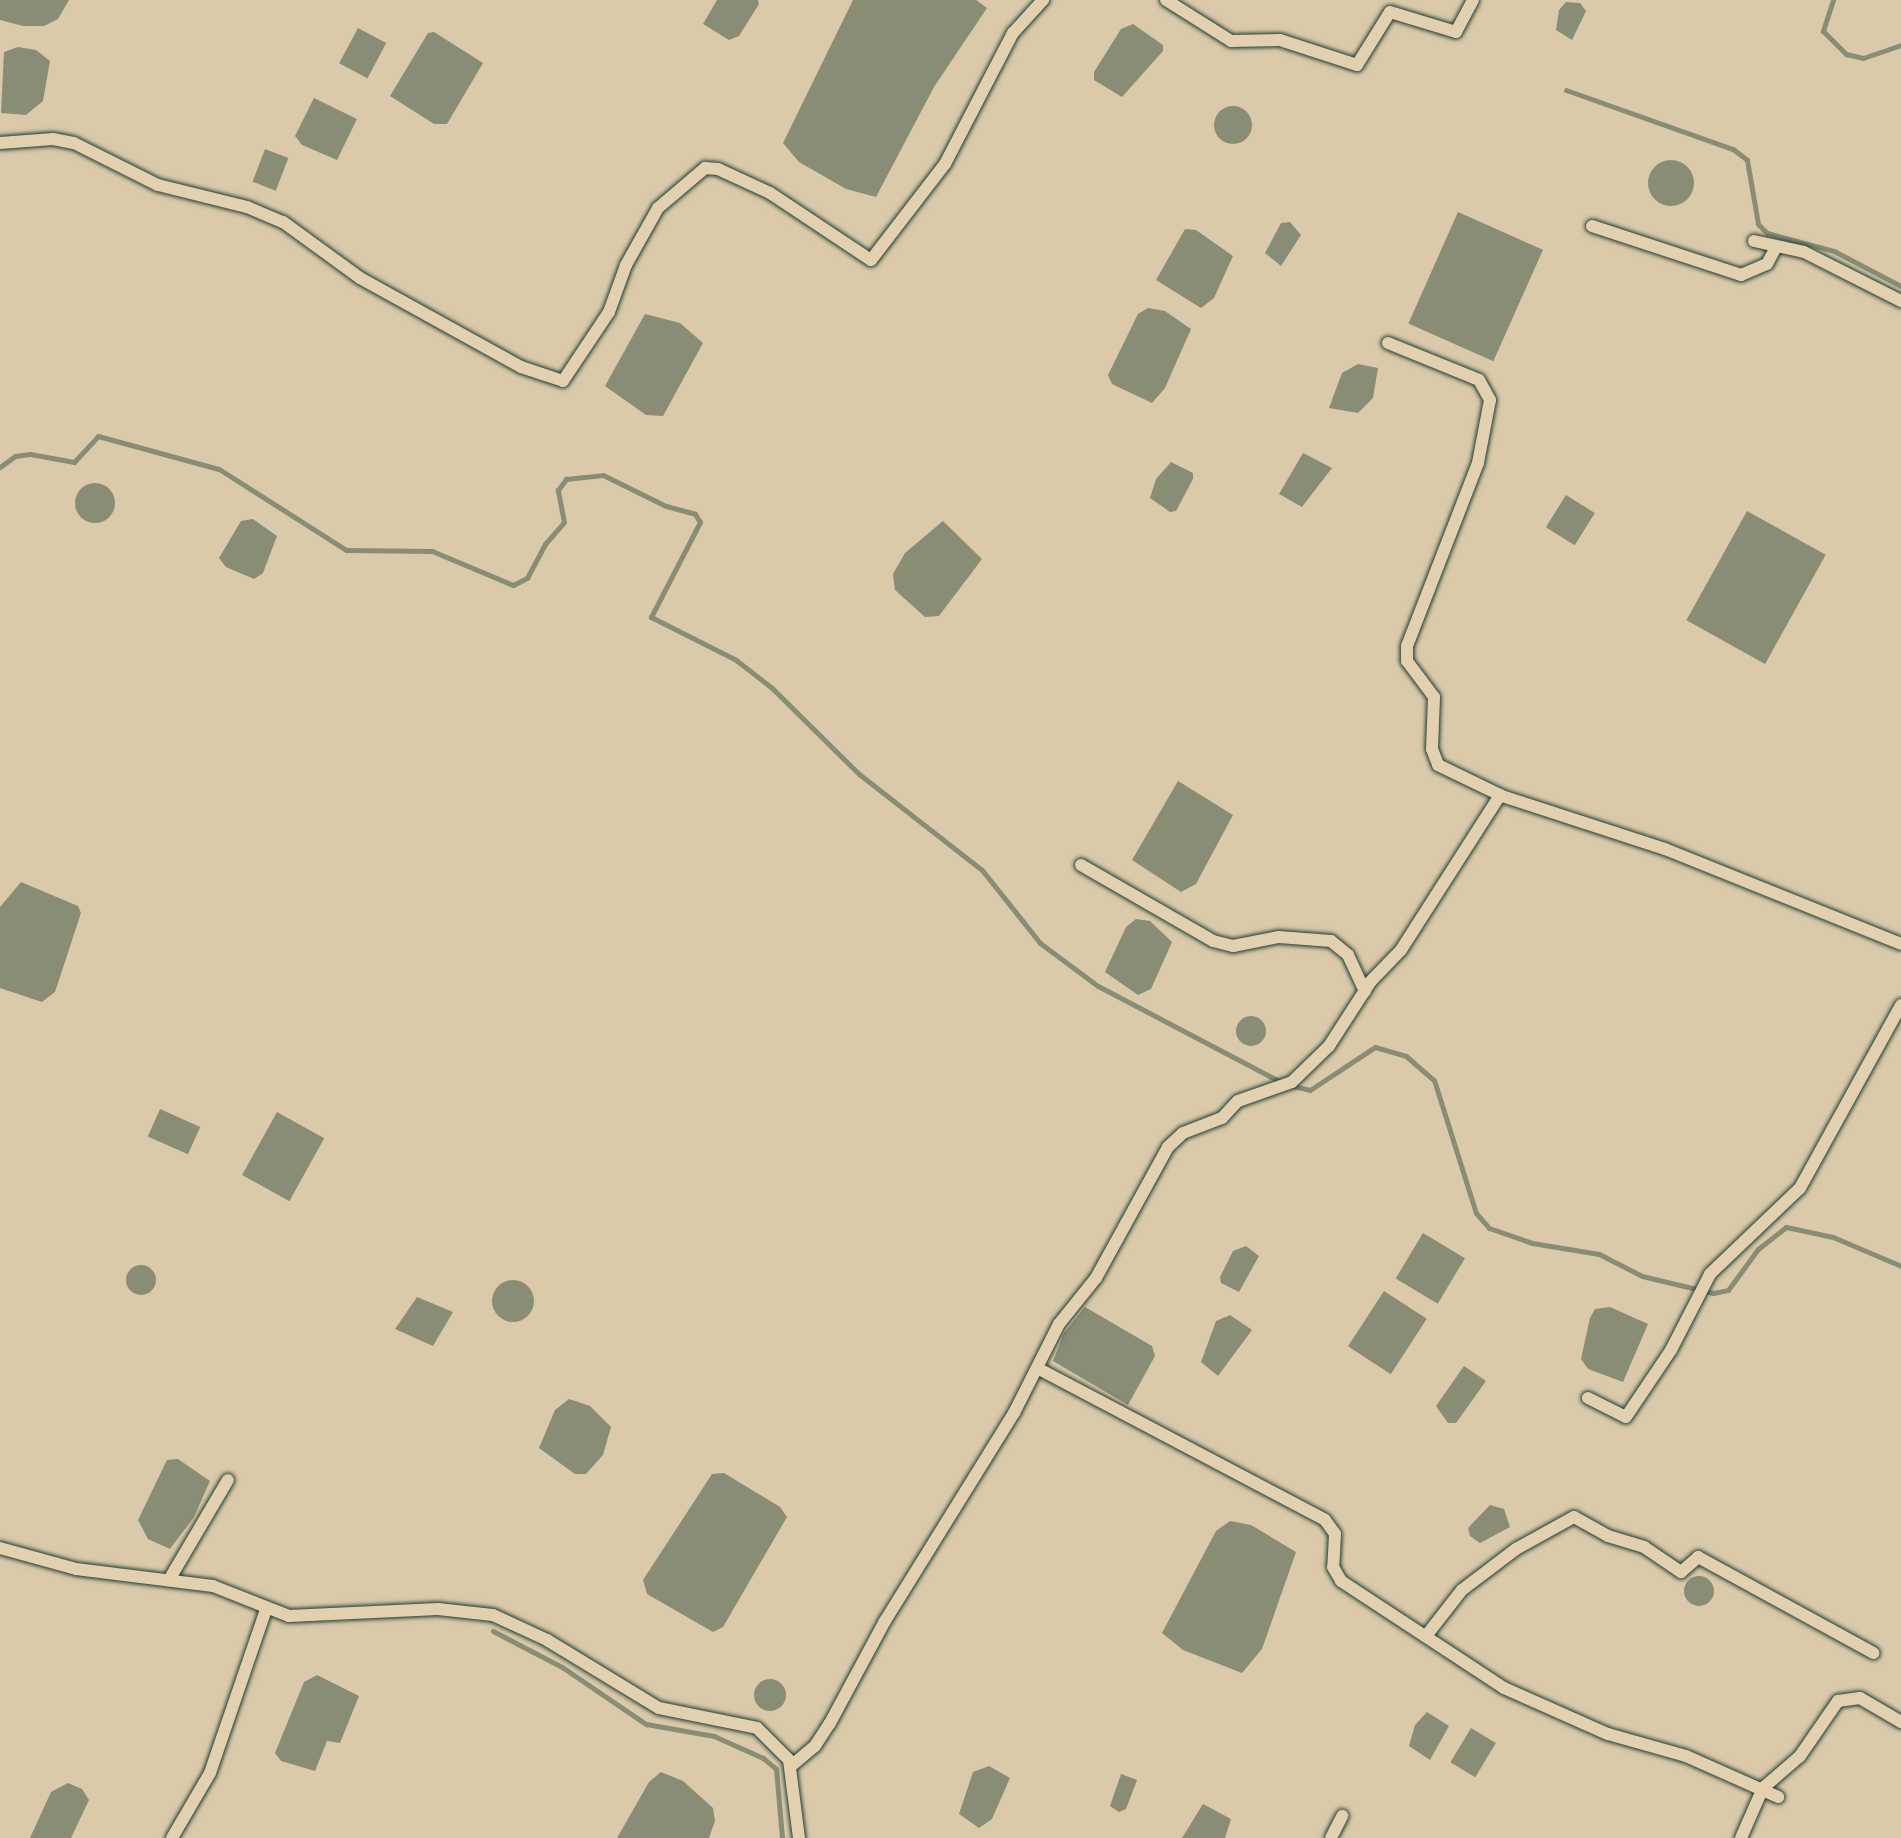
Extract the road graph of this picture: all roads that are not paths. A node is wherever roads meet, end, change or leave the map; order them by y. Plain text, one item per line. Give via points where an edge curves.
1 (1043, 0) edge
2 (1166, 0) edge
3 (1473, 0) edge
4 (0, 143) edge
5 (1592, 226) dead end
6 (1754, 241) dead end
7 (1776, 247) junction
8 (1901, 301) edge
9 (1388, 343) dead end
10 (1500, 795) junction
11 (1081, 865) dead end
12 (1901, 944) edge
13 (1365, 991) junction
14 (1901, 1005) edge
15 (1039, 1369) junction
16 (1588, 1398) dead end
17 (228, 1480) dead end
18 (0, 1548) edge
19 (169, 1580) junction
20 (266, 1609) junction
21 (1426, 1636) junction
22 (1873, 1653) dead end
23 (1901, 1722) edge
24 (791, 1766) junction
25 (1762, 1790) junction
26 (1778, 1797) dead end
27 (1342, 1816) dead end
28 (172, 1838) edge
29 (799, 1838) edge
30 (1331, 1838) edge
31 (1741, 1838) edge

1 - 4 street via 1013,33 945,164 871,260 770,193 705,168 658,208 626,265 609,312 563,381 521,367 360,278 283,222 247,207 158,185 74,143
2 - 3 street via 1231,41 1280,40 1357,65 1390,12 1456,32
5 - 7 street via 1741,275 1767,264
6 - 7 street
7 - 8 street via 1804,252
9 - 10 street via 1479,380 1489,392 1478,463 1422,600 1406,655 1434,697 1432,749 1438,765
10 - 12 street via 1653,845
10 - 13 street via 1401,950
11 - 13 street via 1213,941 1233,946 1279,937 1331,941 1348,955
13 - 15 street via 1349,1022 1292,1082 1238,1101 1222,1118 1183,1133 1168,1147 1096,1278 1059,1324
14 - 16 street via 1800,1188 1710,1274 1671,1350 1626,1417
15 - 21 street via 1325,1520 1335,1534 1333,1567 1341,1581
15 - 24 street via 885,1621 830,1723 815,1746
17 - 19 street
18 - 19 street via 41,1562
19 - 20 street via 213,1586
20 - 24 street via 289,1616 438,1609 493,1615 547,1640 659,1708 749,1724 774,1741
20 - 28 street via 210,1773
21 - 22 street via 1462,1590 1516,1549 1574,1517 1608,1536 1644,1547 1681,1572 1698,1557
21 - 25 street via 1522,1698 1608,1734 1686,1756
23 - 25 street via 1870,1702 1843,1697 1800,1756
24 - 29 street
25 - 26 street
25 - 31 street
27 - 30 street

